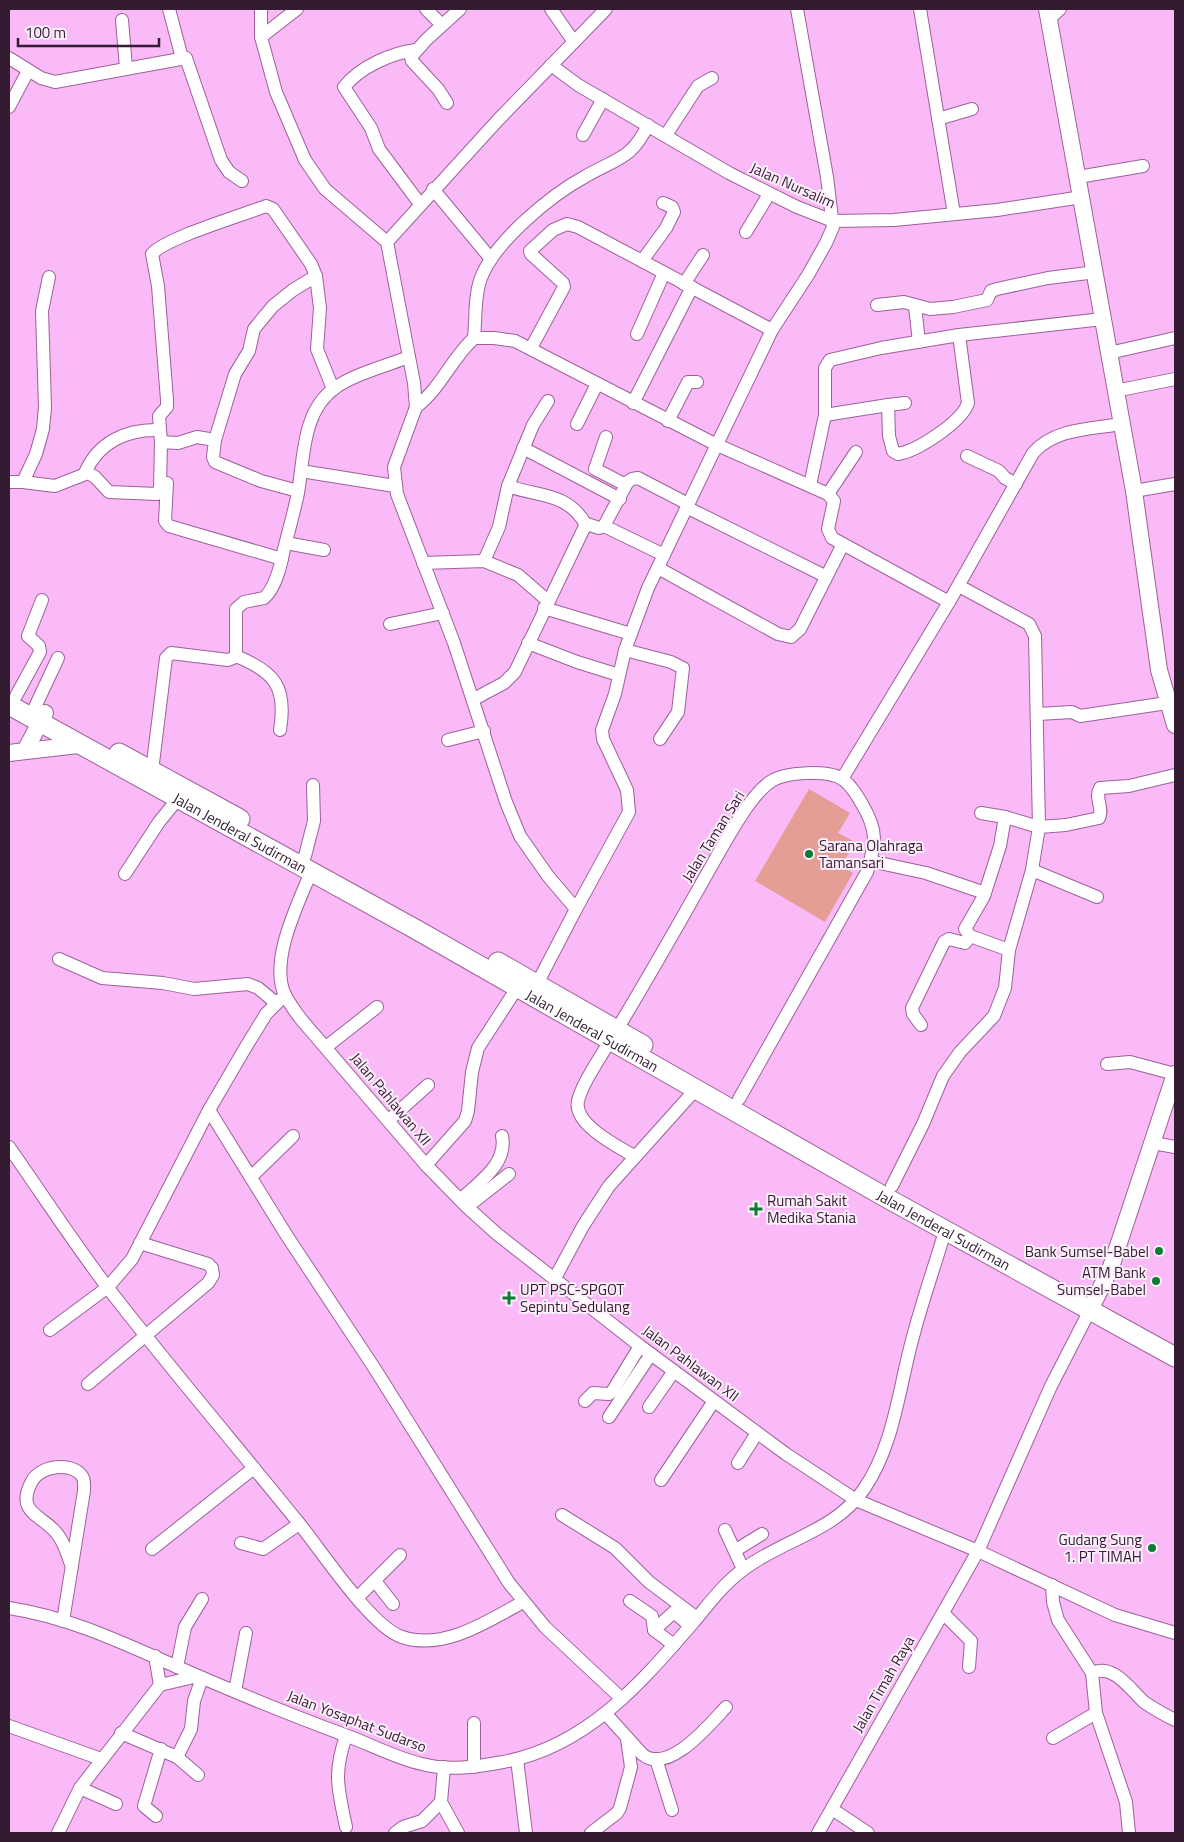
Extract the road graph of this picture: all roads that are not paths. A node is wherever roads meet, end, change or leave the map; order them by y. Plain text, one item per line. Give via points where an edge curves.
1 (169, 9) edge
2 (261, 9) edge
3 (297, 9) edge
4 (426, 9) edge
5 (460, 9) edge
6 (551, 9) edge
7 (606, 9) edge
8 (797, 9) edge
9 (920, 9) edge
10 (1052, 12) edge
11 (122, 20) dead end
12 (442, 25) junction
13 (261, 37) junction
14 (574, 42) junction
15 (416, 50) junction
16 (9, 58) edge
17 (182, 58) junction
18 (551, 65) junction
19 (132, 66) junction
20 (28, 71) junction
21 (712, 78) dead end
22 (603, 99) junction
23 (447, 104) dead end
24 (9, 107) edge
25 (972, 109) dead end
26 (938, 119) junction
27 (648, 125) junction
28 (583, 135) dead end
29 (666, 135) junction
30 (1143, 166) dead end
31 (1078, 178) junction
32 (242, 181) dead end
33 (433, 190) junction
34 (769, 194) junction
35 (1082, 197) junction
36 (663, 203) dead end
37 (420, 204) junction
38 (954, 214) junction
39 (833, 221) junction
40 (746, 232) dead end
41 (387, 242) junction
42 (703, 255) dead end
43 (491, 259) junction
44 (642, 261) junction
45 (1096, 272) junction
46 (664, 273) junction
47 (316, 276) junction
48 (50, 277) dead end
49 (688, 286) junction
50 (877, 305) dead end
51 (915, 306) junction
52 (1103, 319) junction
53 (772, 330) junction
54 (637, 334) dead end
55 (959, 336) junction
56 (474, 338) junction
57 (1175, 338) edge
58 (919, 342) junction
59 (530, 348) junction
60 (1109, 352) junction
61 (409, 357) junction
62 (1175, 380) edge
63 (697, 382) dead end
64 (597, 384) junction
65 (333, 388) junction
66 (1116, 391) junction
67 (548, 400) dead end
68 (633, 403) junction
69 (906, 403) dead end
70 (888, 405) junction
71 (416, 407) junction
72 (825, 415) junction
73 (668, 421) junction
74 (577, 424) dead end
75 (1122, 424) junction
76 (160, 436) junction
77 (606, 437) dead end
78 (215, 440) junction
79 (715, 444) junction
80 (523, 448) junction
81 (856, 452) dead end
82 (968, 456) dead end
83 (168, 469) dead end
84 (301, 471) junction
85 (85, 473) junction
86 (9, 482) edge
87 (24, 482) junction
88 (625, 484) junction
89 (1016, 484) junction
90 (1175, 484) edge
91 (810, 485) junction
92 (395, 486) junction
93 (508, 486) junction
94 (298, 491) junction
95 (1134, 491) junction
96 (163, 492) junction
97 (828, 494) junction
98 (620, 499) junction
99 (687, 506) junction
100 (586, 525) junction
101 (604, 526) junction
102 (286, 543) junction
103 (842, 544) junction
104 (324, 550) dead end
105 (664, 555) junction
106 (282, 559) junction
107 (484, 561) junction
108 (423, 563) junction
109 (658, 568) junction
110 (825, 576) junction
111 (959, 586) junction
112 (42, 600) dead end
113 (950, 602) junction
114 (546, 605) junction
115 (443, 613) junction
116 (390, 624) dead end
117 (631, 634) junction
118 (528, 643) junction
119 (625, 650) junction
120 (236, 656) junction
121 (58, 658) dead end
122 (619, 675) junction
123 (11, 698) edge
124 (474, 699) junction
125 (1167, 703) junction
126 (40, 714) junction
127 (1038, 714) junction
128 (1175, 725) edge
129 (280, 730) dead end
130 (484, 731) junction
131 (660, 739) dead end
132 (448, 740) dead end
133 (78, 745) junction
134 (25, 751) junction
135 (9, 752) edge
136 (1175, 775) edge
137 (144, 777) junction
138 (842, 779) junction
139 (313, 785) dead end
140 (177, 800) junction
141 (982, 813) dead end
142 (1005, 817) junction
143 (1039, 827) junction
144 (251, 833) junction
145 (870, 861) junction
146 (308, 864) junction
147 (1032, 870) junction
148 (125, 874) dead end
149 (985, 894) junction
150 (1097, 897) dead end
151 (576, 909) junction
152 (970, 936) junction
153 (1009, 950) junction
154 (59, 959) dead end
155 (537, 984) junction
156 (517, 988) junction
157 (280, 999) junction
158 (377, 1006) dead end
159 (921, 1025) dead end
160 (613, 1036) junction
161 (326, 1047) junction
162 (1107, 1064) dead end
163 (1175, 1074) edge
164 (428, 1085) dead end
165 (696, 1089) junction
166 (739, 1099) junction
167 (209, 1110) junction
168 (389, 1120) junction
169 (293, 1136) dead end
170 (502, 1136) dead end
171 (1154, 1143) junction
172 (9, 1147) edge
173 (1175, 1147) edge
174 (634, 1156) junction
175 (426, 1165) junction
176 (508, 1174) dead end
177 (251, 1177) junction
178 (892, 1186) junction
179 (464, 1204) junction
180 (945, 1231) junction
181 (140, 1243) junction
182 (555, 1278) junction
183 (108, 1287) junction
184 (1093, 1305) junction
185 (50, 1330) dead end
186 (146, 1334) junction
187 (1175, 1342) edge
188 (640, 1346) junction
189 (650, 1354) junction
190 (1175, 1357) edge
191 (674, 1372) junction
192 (88, 1384) dead end
193 (585, 1401) dead end
194 (714, 1401) junction
195 (648, 1407) dead end
196 (609, 1417) dead end
197 (757, 1433) junction
198 (738, 1463) dead end
199 (254, 1468) junction
200 (661, 1480) dead end
201 (856, 1500) junction
202 (562, 1515) dead end
203 (299, 1524) junction
204 (725, 1530) dead end
205 (762, 1534) dead end
206 (241, 1543) dead end
207 (152, 1549) dead end
208 (736, 1550) junction
209 (978, 1551) junction
210 (400, 1555) dead end
211 (72, 1567) junction
212 (743, 1569) junction
213 (376, 1581) junction
214 (1052, 1585) junction
215 (202, 1598) dead end
216 (358, 1598) junction
217 (630, 1601) dead end
218 (523, 1602) junction
219 (393, 1604) dead end
220 (9, 1608) edge
221 (943, 1613) junction
222 (63, 1621) junction
223 (694, 1622) junction
224 (654, 1630) junction
225 (246, 1633) dead end
226 (1175, 1633) edge
227 (674, 1645) junction
228 (155, 1656) junction
229 (178, 1667) junction
230 (969, 1667) dead end
231 (1092, 1673) junction
232 (200, 1677) junction
233 (160, 1684) junction
234 (235, 1691) junction
235 (622, 1699) junction
236 (726, 1707) dead end
237 (1096, 1713) junction
238 (606, 1714) junction
239 (1175, 1720) edge
240 (474, 1723) dead end
241 (9, 1726) edge
242 (121, 1733) junction
243 (346, 1736) junction
244 (626, 1737) junction
245 (1053, 1738) dead end
246 (161, 1749) junction
247 (177, 1757) junction
248 (100, 1759) junction
249 (518, 1759) junction
250 (656, 1759) junction
251 (444, 1767) junction
252 (474, 1767) junction
253 (198, 1775) dead end
254 (80, 1788) junction
255 (441, 1802) junction
256 (116, 1804) dead end
257 (832, 1809) junction
258 (672, 1810) dead end
259 (156, 1816) dead end
260 (346, 1827) dead end
261 (598, 1831) edge
262 (58, 1833) edge
263 (395, 1833) edge
264 (458, 1833) edge
265 (526, 1833) edge
266 (818, 1833) edge
267 (868, 1833) edge
268 (1128, 1833) edge

1 - 17 street
2 - 13 street
3 - 13 street
4 - 12 street
5 - 12 street
6 - 14 street
7 - 14 street
8 - 39 street
9 - 26 street
10 - 31 main road
11 - 19 street
12 - 15 street
13 - 41 street via 276,92 314,175 338,202
14 - 18 street
15 - 23 street via 412,61
15 - 37 street via 402,51 380,60 344,87 371,128 379,149
16 - 20 street
17 - 19 street
17 - 32 street via 186,58 221,160 229,172
18 - 22 street, Jalan Nursalim
18 - 33 street
19 - 20 street via 66,82 55,82
20 - 24 street
21 - 29 street via 698,86
22 - 27 street, Jalan Nursalim
22 - 28 street
25 - 26 street
26 - 38 street
27 - 29 street, Jalan Nursalim
27 - 43 street via 630,153 555,195 518,228
29 - 34 street, Jalan Nursalim
30 - 31 street
31 - 35 main road
33 - 37 street
33 - 43 street
34 - 39 street, Jalan Nursalim via 817,217
34 - 40 street
35 - 38 street, Jalan Nursalim
35 - 45 main road
36 - 44 street via 672,207 674,212
37 - 41 street
38 - 39 street, Jalan Nursalim via 894,220
39 - 53 street via 826,243
41 - 61 street
42 - 49 street
43 - 56 street via 480,279
44 - 46 street
44 - 59 street via 570,224 546,236 530,253 564,287
45 - 51 street via 997,288 991,291 987,300 953,307 930,309
45 - 52 main road
46 - 49 street
46 - 54 street
47 - 65 street via 320,308 317,349
47 - 76 street via 311,264 268,206 190,234 153,252 167,400 167,407 159,416
47 - 78 street via 273,306 254,329 250,349 235,374
48 - 87 street via 42,311 43,429
49 - 53 street
49 - 68 street
50 - 51 street via 904,302
51 - 58 street
52 - 55 street
52 - 60 main road
53 - 79 street
55 - 58 street
55 - 70 street via 969,398 956,421 898,454 893,451 889,440
56 - 59 street via 515,341
56 - 71 street via 458,353 433,391
57 - 60 street
58 - 72 street via 828,361
59 - 64 street
60 - 66 main road
61 - 65 street
61 - 71 street
62 - 66 street
63 - 73 street via 688,382
64 - 68 street
64 - 74 street
65 - 84 street via 317,407 310,422
66 - 75 main road
67 - 80 street
68 - 73 street
69 - 70 street
70 - 72 street
71 - 92 street via 395,460
72 - 91 street
73 - 79 street
75 - 89 street via 1070,432 1045,442 1033,453
75 - 95 main road
76 - 78 street via 178,443 200,436
76 - 85 street via 141,430 118,437 99,450
76 - 96 street
77 - 88 street via 595,469
78 - 94 street via 214,461 261,481
79 - 91 street
79 - 99 street
80 - 93 street
80 - 98 street
81 - 97 street
82 - 89 street via 999,471
83 - 96 street
84 - 92 street
84 - 94 street
85 - 87 street via 55,486
85 - 96 street via 95,477 109,492
86 - 87 street
88 - 98 street
88 - 99 street via 638,478
89 - 111 street
90 - 95 street
91 - 97 street
92 - 108 street
93 - 100 street via 544,494 565,503 576,510
93 - 107 street via 499,527
94 - 102 street
95 - 125 main road via 1159,670
96 - 106 street via 165,521 169,526
97 - 103 street via 834,502 828,532
98 - 101 street
99 - 105 street
99 - 110 street
100 - 101 street
100 - 114 street
101 - 105 street
102 - 104 street
102 - 106 street
103 - 110 street
103 - 113 street
105 - 109 street
106 - 120 street via 266,596 237,607
107 - 108 street
107 - 114 street via 518,575
108 - 115 street
109 - 110 street via 789,637 800,629
109 - 117 street via 645,593
111 - 113 street
111 - 127 street via 1032,627 1036,640
112 - 123 street via 28,636 40,647 40,652
113 - 138 street
114 - 117 street
114 - 118 street
115 - 116 street
115 - 124 street
117 - 119 street
118 - 122 street
118 - 124 street via 509,679
119 - 122 street
119 - 131 street via 671,662 684,669 678,712
120 - 129 street via 269,675 278,686 283,712
120 - 137 street via 228,660 168,655
121 - 126 street
122 - 151 street via 602,735 627,790 629,812
123 - 126 highway, Jalan Jenderal Sudirman
124 - 130 street
125 - 127 street via 1080,716 1072,712
125 - 128 main road
126 - 133 highway, Jalan Jenderal Sudirman
126 - 134 main road
126 - 137 highway, Jalan Jenderal Sudirman
127 - 143 street
130 - 132 street
130 - 151 street via 520,836
133 - 134 main road
133 - 137 highway, Jalan Jenderal Sudirman
134 - 135 main road
136 - 143 street via 1129,786 1102,787 1097,793 1101,811 1099,818
137 - 140 highway, Jalan Jenderal Sudirman
137 - 144 highway, Jalan Jenderal Sudirman
138 - 145 street via 858,796 875,832 876,842
138 - 160 street, Jalan Taman Sari via 830,775 795,774 770,782 759,793 725,844
139 - 146 street, Jalan Pahlawan XII via 314,821
140 - 144 highway, Jalan Jenderal Sudirman
140 - 148 street
141 - 142 street
142 - 143 street
142 - 149 street
143 - 147 street
144 - 146 highway, Jalan Jenderal Sudirman
145 - 149 street via 926,873
145 - 166 street via 867,872
146 - 155 highway, Jalan Jenderal Sudirman
146 - 156 highway, Jalan Jenderal Sudirman
146 - 157 street, Jalan Pahlawan XII via 283,951
147 - 150 street
147 - 153 street
149 - 152 street via 965,928
151 - 155 street
152 - 153 street
152 - 159 street via 963,944 949,939 944,942 912,1008
153 - 178 street via 1004,988 994,1016 947,1070
154 - 157 street via 102,978 194,989 248,984
155 - 160 highway, Jalan Jenderal Sudirman
156 - 160 highway, Jalan Jenderal Sudirman
156 - 175 street via 478,1048 465,1120
157 - 161 street, Jalan Pahlawan XII
157 - 167 street via 244,1050
158 - 161 street
160 - 165 highway, Jalan Jenderal Sudirman
160 - 166 highway, Jalan Jenderal Sudirman
160 - 174 street, Jalan Taman Sari via 583,1087 578,1109 585,1123
161 - 168 street, Jalan Pahlawan XII
162 - 163 street via 1130,1062
163 - 171 main road
164 - 168 street
165 - 174 street
165 - 180 highway, Jalan Jenderal Sudirman
166 - 178 highway, Jalan Jenderal Sudirman
167 - 177 street
167 - 181 street
168 - 175 street, Jalan Pahlawan XII
169 - 177 street
170 - 179 street via 498,1161
171 - 173 street
171 - 184 main road via 1111,1267
172 - 183 street
174 - 182 street via 609,1186 583,1226
175 - 179 street, Jalan Pahlawan XII
176 - 179 street
177 - 218 street
178 - 184 highway, Jalan Jenderal Sudirman
179 - 182 street, Jalan Pahlawan XII
180 - 184 highway, Jalan Jenderal Sudirman
180 - 201 street, Jalan Yosaphat Sudarso via 884,1446 871,1477
181 - 183 street via 132,1259
181 - 186 street via 208,1264 213,1270 208,1283
182 - 188 street, Jalan Pahlawan XII
183 - 185 street
183 - 186 street
184 - 187 highway, Jalan Jenderal Sudirman
184 - 190 highway, Jalan Jenderal Sudirman
184 - 209 street, Jalan Timah Raya via 1051,1386
186 - 192 street
186 - 199 street
188 - 189 street, Jalan Pahlawan XII
188 - 193 street via 612,1392 593,1393
189 - 191 street, Jalan Pahlawan XII
189 - 196 street
191 - 194 street, Jalan Pahlawan XII
191 - 195 street
194 - 197 street, Jalan Pahlawan XII
194 - 200 street
197 - 198 street
197 - 201 street, Jalan Pahlawan XII
199 - 203 street
199 - 207 street
201 - 209 street, Jalan Pahlawan XII
201 - 212 street, Jalan Yosaphat Sudarso via 836,1518 776,1548
202 - 223 street via 615,1548
203 - 206 street via 263,1549
203 - 216 street
204 - 208 street
205 - 208 street
208 - 212 street
209 - 214 street, Jalan Pahlawan XII
209 - 221 street, Jalan Timah Raya
210 - 213 street
211 - 211 street via 84,1482 80,1474 71,1470 45,1469 32,1482 27,1496 28,1507 59,1536
211 - 222 street
212 - 223 street, Jalan Yosaphat Sudarso via 715,1595
213 - 216 street
213 - 219 street
214 - 226 street, Jalan Pahlawan XII via 1115,1615
214 - 231 street via 1058,1620
215 - 229 street via 184,1627
216 - 218 street via 390,1631 425,1641 457,1634
217 - 224 street via 652,1616
218 - 235 street
220 - 222 street, Jalan Yosaphat Sudarso
221 - 230 street via 971,1641
221 - 257 street, Jalan Timah Raya
222 - 228 street, Jalan Yosaphat Sudarso
223 - 224 street via 674,1612
223 - 227 street, Jalan Yosaphat Sudarso
224 - 227 street
225 - 234 street
227 - 235 street, Jalan Yosaphat Sudarso
228 - 229 street, Jalan Yosaphat Sudarso
228 - 233 street
229 - 232 street, Jalan Yosaphat Sudarso
231 - 237 street
231 - 239 street via 1102,1670 1119,1678 1149,1705
232 - 233 street
232 - 234 street, Jalan Yosaphat Sudarso
232 - 247 street via 191,1729
233 - 242 street
234 - 243 street, Jalan Yosaphat Sudarso
235 - 238 street, Jalan Yosaphat Sudarso
236 - 250 street via 693,1742 682,1750
237 - 245 street
237 - 268 street via 1126,1802
238 - 244 street
238 - 249 street, Jalan Yosaphat Sudarso via 570,1738
240 - 252 street
241 - 248 street
242 - 246 street
242 - 248 street
243 - 251 street, Jalan Yosaphat Sudarso via 407,1760
243 - 260 street via 337,1766
244 - 250 street via 644,1756
244 - 261 street via 631,1767 621,1806
246 - 247 street
246 - 259 street via 144,1806
247 - 253 street
248 - 254 street
249 - 252 street, Jalan Yosaphat Sudarso
249 - 265 street
250 - 258 street
251 - 252 street, Jalan Yosaphat Sudarso
251 - 255 street
254 - 256 street
254 - 262 street
255 - 263 street via 422,1820
255 - 264 street
257 - 266 street, Jalan Timah Raya
257 - 267 street

